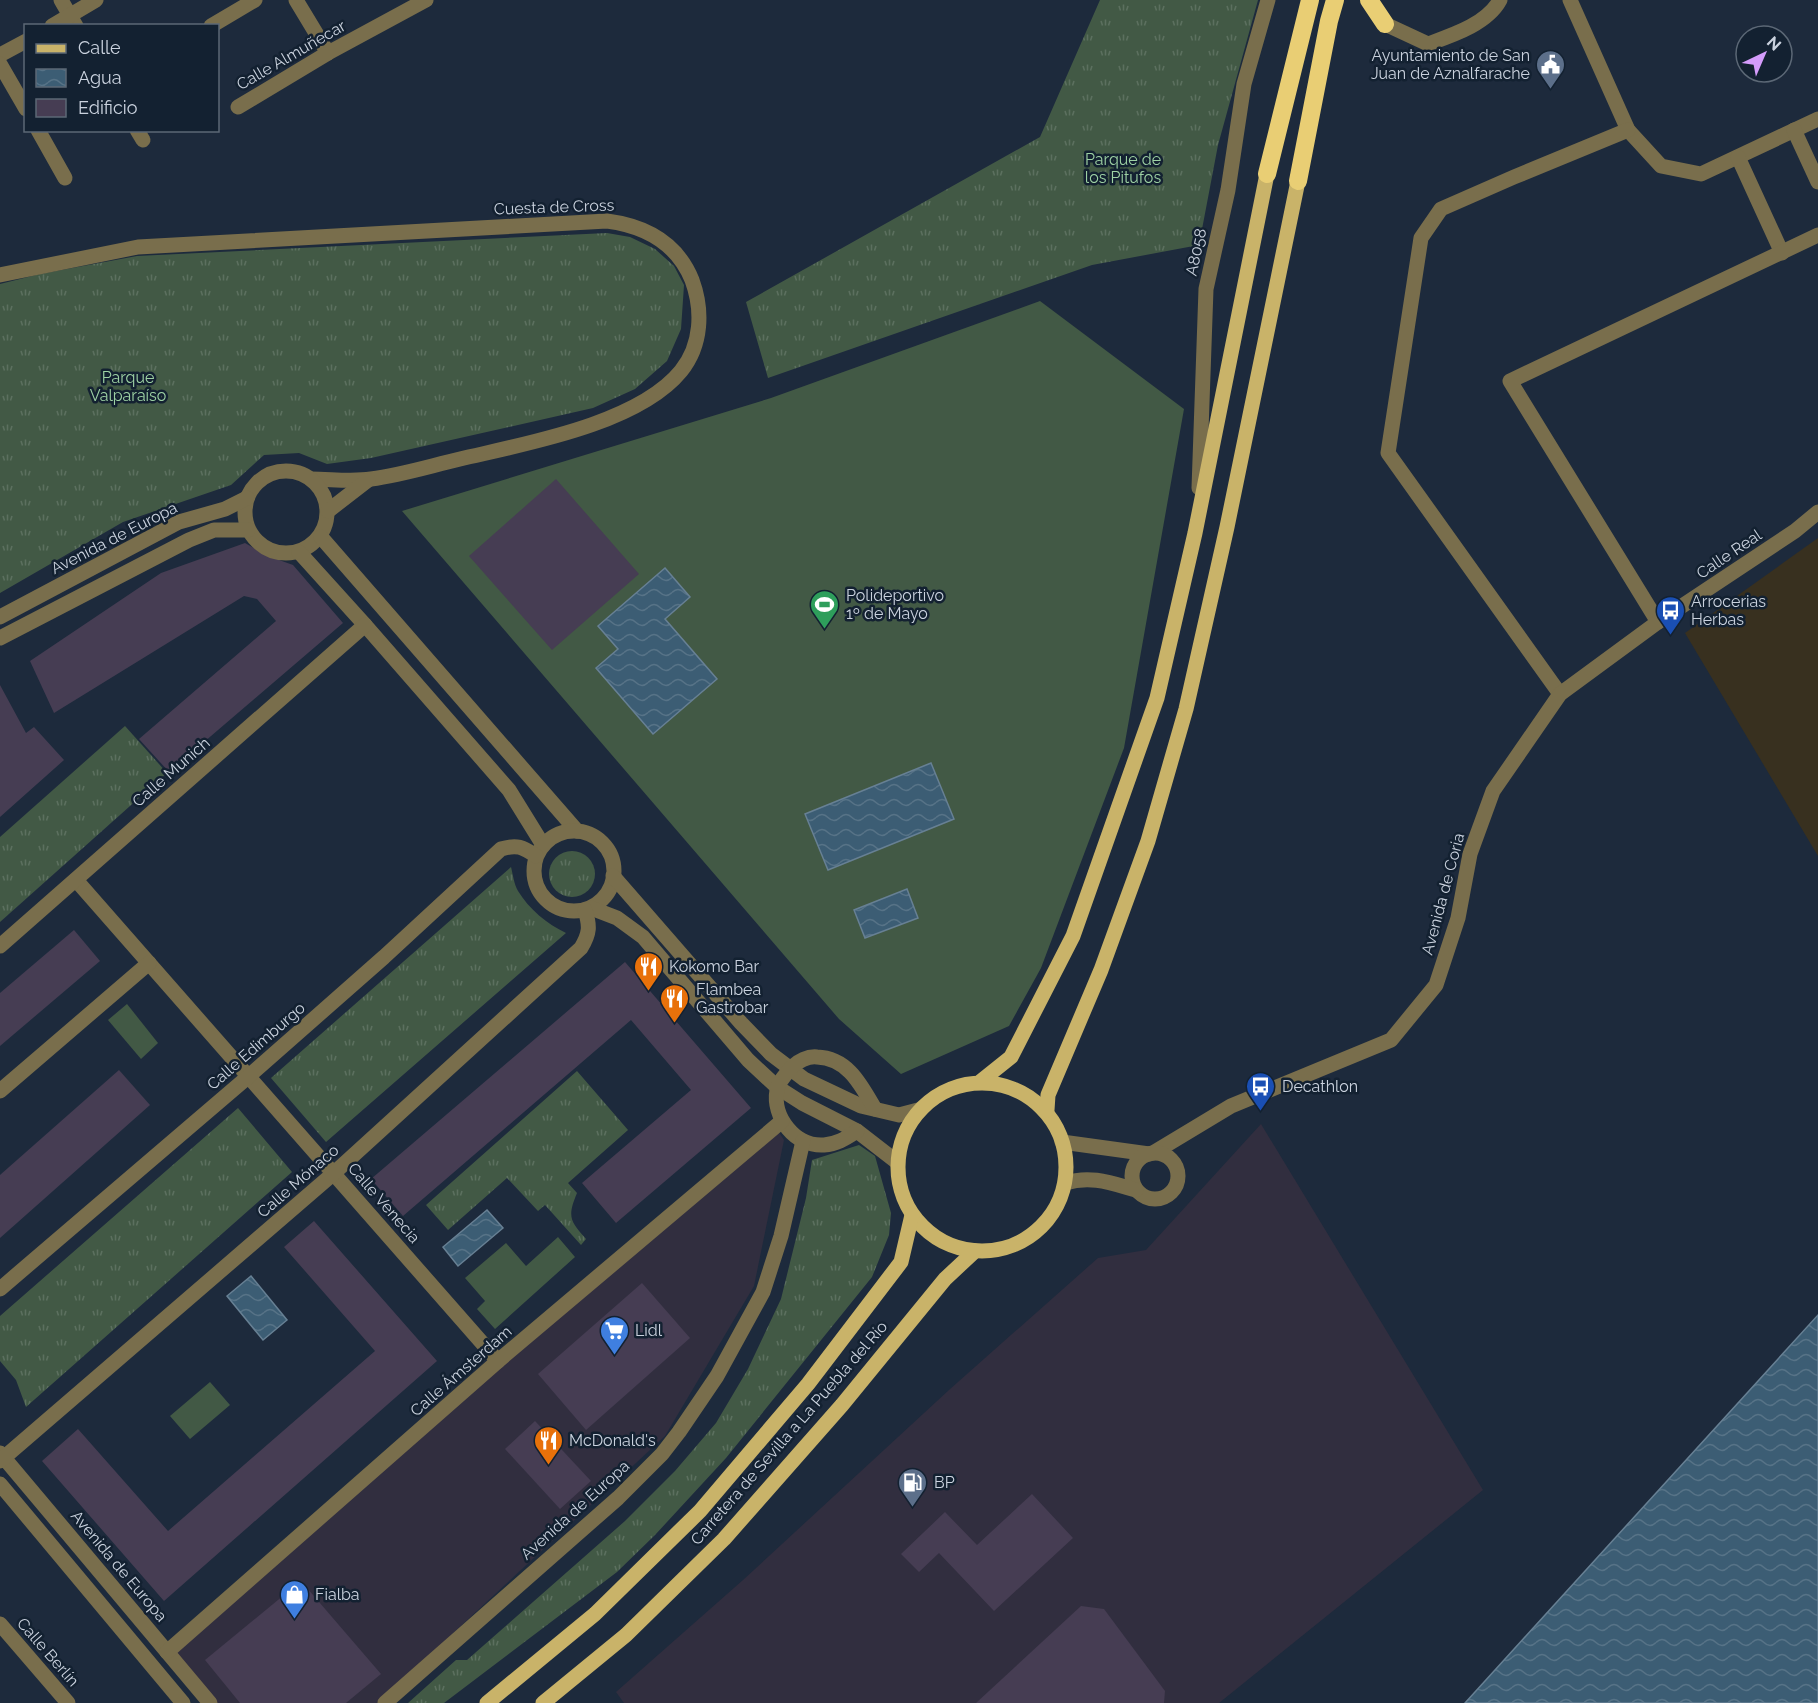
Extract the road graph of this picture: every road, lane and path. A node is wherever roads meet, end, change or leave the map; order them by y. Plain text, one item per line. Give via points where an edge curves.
1 (61, 0) edge
2 (96, 0) edge
3 (255, 0) edge
4 (297, 0) edge
5 (426, 0) edge
6 (1268, 0) edge
7 (1310, 0) edge
8 (1335, 0) edge
9 (1370, 0) edge
10 (1500, 0) edge
11 (1570, 0) edge
12 (407, 4) edge
13 (73, 20) edge
14 (214, 24) edge
15 (1385, 24) joint
16 (24, 41) edge
17 (328, 53) junction
18 (0, 55) edge
19 (0, 64) edge
20 (24, 106) edge
21 (238, 107) dead end
22 (1818, 119) edge
23 (1628, 130) junction
24 (1794, 130) junction
25 (39, 132) edge
26 (1738, 157) junction
27 (1267, 174) joint
28 (65, 178) dead end
29 (1298, 181) joint
30 (1818, 182) edge
31 (1818, 236) edge
32 (1782, 253) junction
33 (0, 275) edge
34 (311, 479) junction
35 (368, 480) junction
36 (247, 498) junction
37 (328, 511) junction
38 (1818, 512) edge
39 (1198, 516) junction
40 (248, 530) junction
41 (321, 537) junction
42 (299, 552) junction
43 (0, 617) edge
44 (1658, 622) junction
45 (366, 624) junction
46 (0, 638) edge
47 (1560, 694) junction
48 (577, 831) junction
49 (540, 851) junction
50 (613, 876) junction
51 (76, 880) junction
52 (588, 909) junction
53 (0, 946) edge
54 (149, 963) junction
55 (790, 1069) junction
56 (249, 1077) junction
57 (981, 1081) junction
58 (777, 1087) junction
59 (0, 1091) edge
60 (875, 1109) junction
61 (918, 1110) junction
62 (1047, 1110) junction
63 (782, 1121) junction
64 (857, 1131) junction
65 (803, 1141) junction
66 (1062, 1142) junction
67 (1151, 1154) junction
68 (897, 1161) junction
69 (334, 1173) junction
70 (1065, 1183) junction
71 (1136, 1190) junction
72 (912, 1215) junction
73 (975, 1251) junction
74 (0, 1289) edge
75 (498, 1361) junction
76 (1, 1457) edge
77 (0, 1484) edge
78 (0, 1624) edge
79 (167, 1652) junction
80 (68, 1703) edge
81 (183, 1703) edge
82 (210, 1703) edge
83 (385, 1703) edge
84 (487, 1703) edge
85 (543, 1703) edge

1 - 13 street
2 - 13 street
3 - 14 street
4 - 17 street
5 - 12 street, Calle Almuñecar
6 - 39 street, A8058 via 1244,84 1228,190 1206,289
7 - 27 highway
8 - 29 highway
9 - 15 highway
10 - 15 street via 1496,8 1463,32 1428,44
11 - 23 street
12 - 17 street, Calle Almuñecar
16 - 18 street
17 - 21 street, Calle Almuñecar
19 - 20 street
22 - 24 street
23 - 26 street via 1661,166 1701,174
23 - 47 street via 1441,209 1421,238 1388,453
24 - 26 street
24 - 30 street
25 - 28 street
26 - 32 street
27 - 39 main road
29 - 62 main road via 1186,709 1148,841 1101,970 1048,1095
31 - 32 street
32 - 44 street via 1510,381
33 - 35 street, Cuesta de Cross via 138,247 607,221 650,232 681,259 697,295 698,335 681,371 648,398 608,419 557,436
34 - 35 street, Cuesta de Cross
34 - 36 street via 295,471 276,472 260,480
34 - 37 street via 323,493
35 - 37 street, Cuesta de Cross
36 - 40 street via 244,511
36 - 43 street, Avenida de Europa via 225,509 179,522
37 - 41 street
38 - 44 street, Calle Real
39 - 57 main road via 1157,698 1073,936 1011,1057
40 - 42 street via 260,546 279,554
40 - 46 street, Avenida de Europa via 214,530 189,540
41 - 42 street
41 - 48 street
42 - 45 street
44 - 47 street, Avenida de Coria
45 - 49 street via 509,790
45 - 51 street, Calle Munich
47 - 67 street, Avenida de Coria via 1493,791 1470,854 1458,918 1436,985 1391,1040 1231,1106
48 - 49 street via 558,835
48 - 50 street via 604,845 613,863
49 - 52 street via 533,868 539,891 547,901 568,911
49 - 56 street, Calle Edimburgo via 514,845 501,849
50 - 52 street via 607,893
50 - 55 street via 741,1023
51 - 53 street, Calle Munich
51 - 54 street, Calle Venecia
52 - 58 street via 617,918 643,937 748,1060
52 - 69 street, Calle Mónaco via 589,936 581,948
54 - 56 street, Calle Venecia
54 - 59 street
55 - 58 street
55 - 60 street via 861,1106
55 - 60 street via 813,1056 836,1060 862,1085
56 - 69 street, Calle Venecia
56 - 74 street, Calle Edimburgo
57 - 61 main road via 938,1094
57 - 62 main road via 1008,1086
58 - 63 street via 776,1102
58 - 64 street
60 - 61 street via 899,1115
61 - 68 main road via 903,1134
62 - 66 main road
63 - 65 street
63 - 75 street, Calle Ámsterdam
64 - 65 street via 841,1142 822,1145
64 - 68 street
65 - 83 street, Avenida de Europa via 781,1236 763,1292 717,1376 680,1432 622,1494
66 - 67 street
66 - 70 main road
67 - 71 street via 1139,1159 1133,1169
67 - 71 street via 1172,1160 1178,1179 1174,1189 1164,1198 1154,1199
68 - 72 main road via 900,1189
69 - 75 street, Calle Venecia
69 - 76 street, Calle Mónaco
70 - 71 street via 1079,1178 1097,1179
70 - 73 main road via 1057,1206 1042,1226 1023,1241 1000,1250
72 - 73 main road via 929,1233 951,1246
72 - 84 main road via 901,1262 808,1384 700,1511 595,1614
73 - 85 main road, Carretera de Sevilla a La Puebla del Río via 945,1279 842,1405 724,1539 626,1635
75 - 79 street, Calle Ámsterdam
76 - 79 street, Avenida de Europa
77 - 81 street
78 - 80 street, Calle Berlín
79 - 82 street, Avenida de Europa

